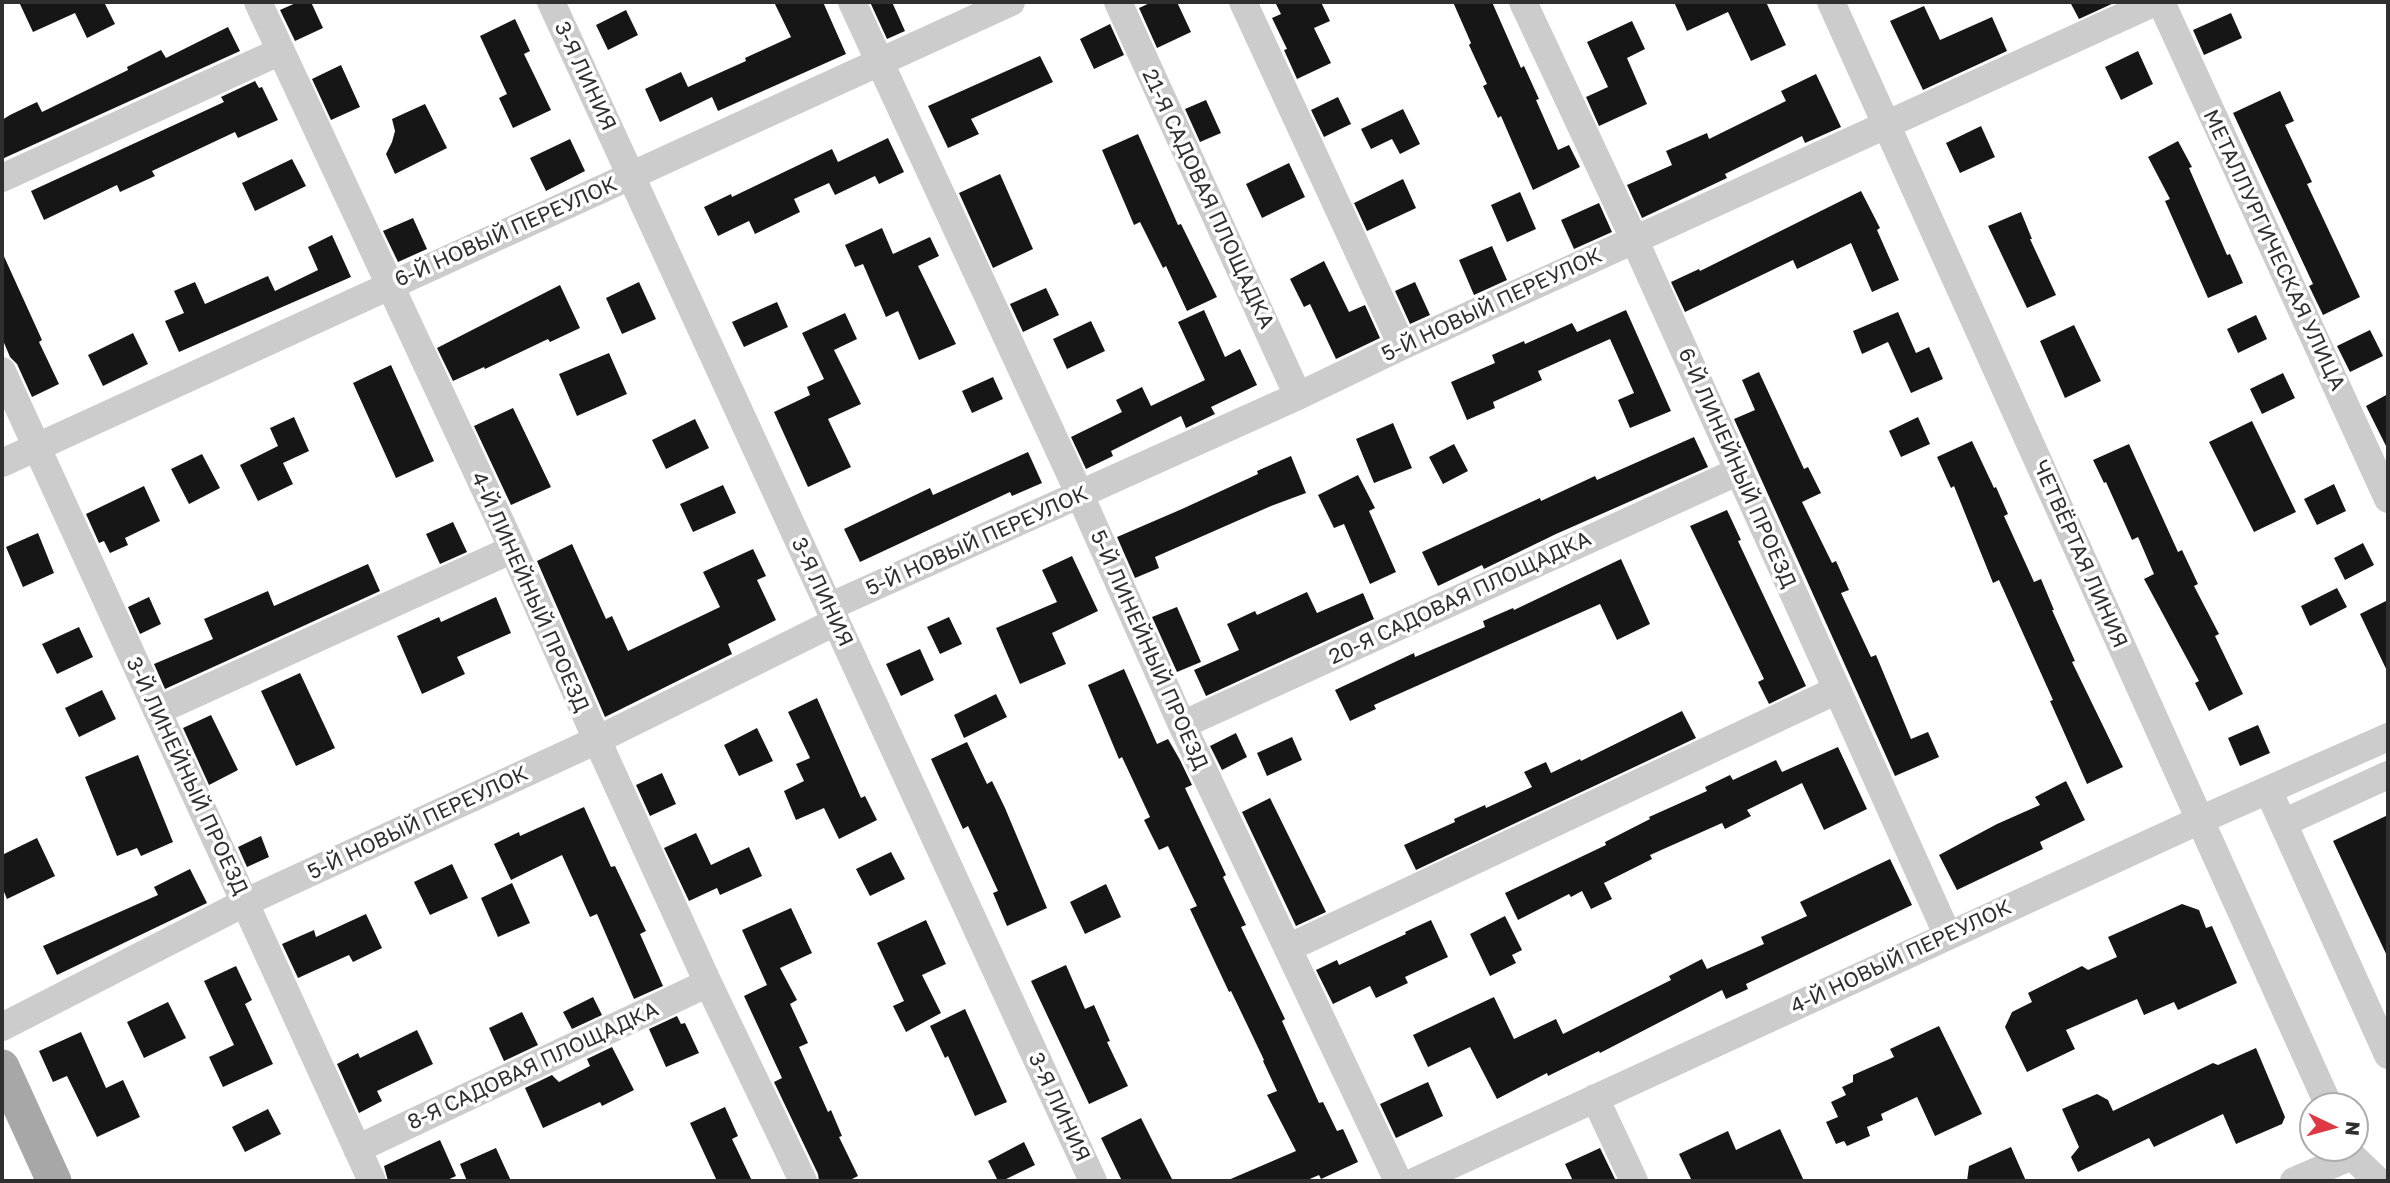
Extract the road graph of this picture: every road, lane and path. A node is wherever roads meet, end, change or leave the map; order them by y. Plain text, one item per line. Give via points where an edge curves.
1 (258, 2) edge
2 (551, 2) edge
3 (852, 2) edge
4 (1011, 2) edge
5 (1118, 2) edge
6 (1242, 2) edge
7 (1523, 2) edge
8 (1831, 2) edge
9 (2155, 2) edge
10 (2161, 2) edge
11 (281, 51) junction
12 (879, 61) junction
13 (1885, 125) junction
14 (631, 176) junction
15 (2, 178) edge
16 (1634, 239) junction
17 (390, 285) junction
18 (1402, 346) junction
19 (2, 371) edge
20 (1298, 397) junction
21 (36, 447) junction
22 (2, 463) edge
23 (1739, 471) junction
24 (1080, 495) junction
25 (2388, 499) edge
26 (513, 549) junction
27 (832, 614) junction
28 (1837, 690) junction
29 (157, 711) junction
30 (1182, 724) junction
31 (2388, 737) edge
32 (597, 740) junction
33 (2388, 775) edge
34 (2268, 790) junction
35 (2200, 820) junction
36 (2283, 823) junction
37 (244, 903) junction
38 (1948, 936) junction
39 (1288, 948) junction
40 (708, 983) junction
41 (2, 1027) edge
42 (2388, 1055) edge
43 (2, 1067) edge
44 (2323, 1092) edge
45 (1595, 1098) junction
46 (357, 1149) junction
47 (2331, 1162) edge
48 (2360, 1162) edge
49 (793, 1178) edge
50 (54, 1181) edge
51 (372, 1181) edge
52 (1093, 1181) edge
53 (1398, 1181) edge
54 (1416, 1181) edge
55 (1634, 1181) edge
56 (2294, 1181) edge
57 (2378, 1181) edge

1 - 11 street, 4-Й ЛИНЕЙНЫЙ ПРОЕЗД
2 - 14 street, 3-Я ЛИНИЯ
3 - 12 street, 5-Й ЛИНЕЙНЫЙ ПРОЕЗД
4 - 12 street, 6-Й НОВЫЙ ПЕРЕУЛОК
5 - 20 street, 21-Я САДОВАЯ ПЛОЩАДКА
6 - 18 street
7 - 16 street, 6-Й ЛИНЕЙНЫЙ ПРОЕЗД
8 - 13 street, ЧЕТВЁРТАЯ ЛИНИЯ
9 - 13 street, 5-Й НОВЫЙ ПЕРЕУЛОК
10 - 25 street, МЕТАЛЛУРГИЧЕСКАЯ УЛИЦА
11 - 15 street
11 - 17 street, 4-Й ЛИНЕЙНЫЙ ПРОЕЗД
12 - 14 street, 6-Й НОВЫЙ ПЕРЕУЛОК
12 - 24 street, 5-Й ЛИНЕЙНЫЙ ПРОЕЗД
13 - 16 street, 5-Й НОВЫЙ ПЕРЕУЛОК
13 - 35 street, ЧЕТВЁРТАЯ ЛИНИЯ
14 - 17 street, 6-Й НОВЫЙ ПЕРЕУЛОК
14 - 27 street, 3-Я ЛИНИЯ
16 - 18 street, 5-Й НОВЫЙ ПЕРЕУЛОК
16 - 23 street, 6-Й ЛИНЕЙНЫЙ ПРОЕЗД
17 - 21 street, 6-Й НОВЫЙ ПЕРЕУЛОК
17 - 26 street, 4-Й ЛИНЕЙНЫЙ ПРОЕЗД
18 - 20 street, 5-Й НОВЫЙ ПЕРЕУЛОК
19 - 21 street, 3-Й ЛИНЕЙНЫЙ ПРОЕЗД
20 - 24 street, 5-Й НОВЫЙ ПЕРЕУЛОК
21 - 22 street, 6-Й НОВЫЙ ПЕРЕУЛОК
21 - 29 street, 3-Й ЛИНЕЙНЫЙ ПРОЕЗД
23 - 28 street, 6-Й ЛИНЕЙНЫЙ ПРОЕЗД
23 - 30 street, 20-Я САДОВАЯ ПЛОЩАДКА
24 - 27 street, 5-Й НОВЫЙ ПЕРЕУЛОК
24 - 30 street, 5-Й ЛИНЕЙНЫЙ ПРОЕЗД
26 - 29 street
26 - 32 street, 4-Й ЛИНЕЙНЫЙ ПРОЕЗД
27 - 32 street, 5-Й НОВЫЙ ПЕРЕУЛОК
27 - 52 street, 3-Я ЛИНИЯ
28 - 38 street, 6-Й ЛИНЕЙНЫЙ ПРОЕЗД
28 - 39 street
29 - 37 street, 3-Й ЛИНЕЙНЫЙ ПРОЕЗД
30 - 39 street, 5-Й ЛИНЕЙНЫЙ ПРОЕЗД
31 - 34 street, 4-Й НОВЫЙ ПЕРЕУЛОК
32 - 37 street, 5-Й НОВЫЙ ПЕРЕУЛОК
32 - 40 street, 4-Й ЛИНЕЙНЫЙ ПРОЕЗД
33 - 36 street
34 - 35 street, 4-Й НОВЫЙ ПЕРЕУЛОК
34 - 36 street
35 - 38 street, 4-Й НОВЫЙ ПЕРЕУЛОК
35 - 44 street, ЧЕТВЁРТАЯ ЛИНИЯ
36 - 42 street
37 - 41 street, 5-Й НОВЫЙ ПЕРЕУЛОК
37 - 46 street, 3-Й ЛИНЕЙНЫЙ ПРОЕЗД
38 - 45 street, 4-Й НОВЫЙ ПЕРЕУЛОК
39 - 53 street, 5-Й ЛИНЕЙНЫЙ ПРОЕЗД
40 - 46 street, 8-Я САДОВАЯ ПЛОЩАДКА
40 - 49 street, 4-Й ЛИНЕЙНЫЙ ПРОЕЗД
43 - 50 main road
45 - 54 street, 4-Й НОВЫЙ ПЕРЕУЛОК
45 - 55 street
46 - 51 street, 3-Й ЛИНЕЙНЫЙ ПРОЕЗД
47 - 56 street
48 - 57 street

